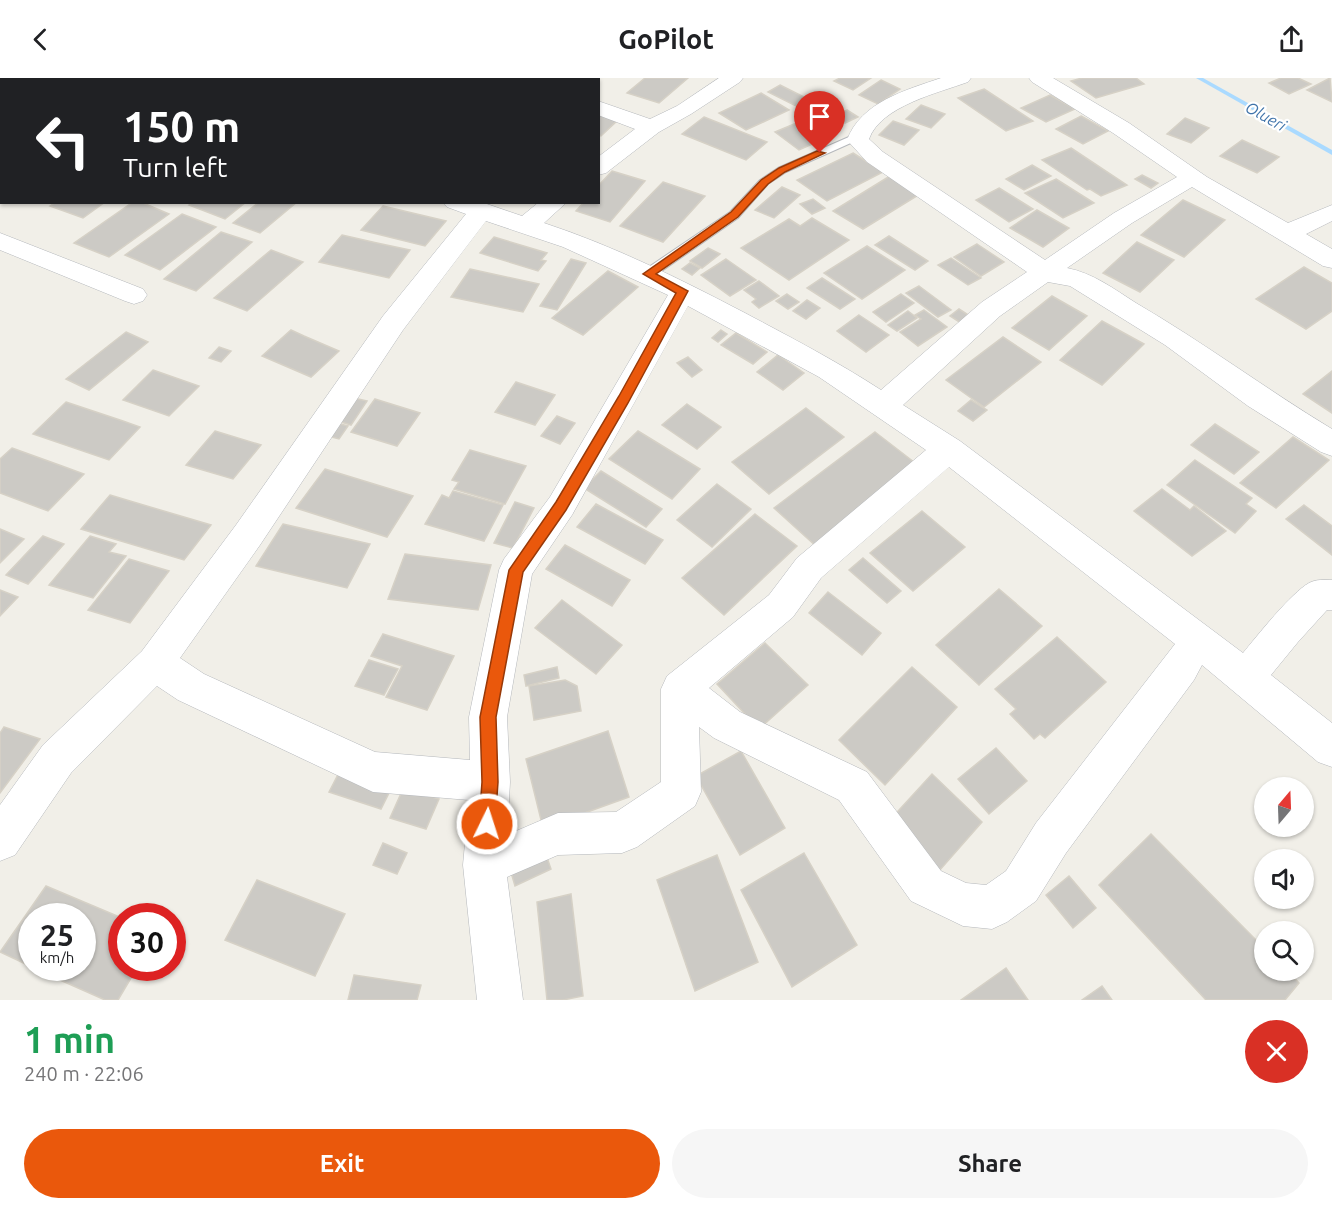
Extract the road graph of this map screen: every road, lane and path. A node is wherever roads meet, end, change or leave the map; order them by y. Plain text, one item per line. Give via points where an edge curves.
1 (733, 78) edge
2 (960, 78) edge
3 (1039, 78) edge
4 (600, 108) edge
5 (651, 127) junction
6 (858, 136) junction
7 (600, 166) edge
8 (1193, 177) junction
9 (552, 204) edge
10 (468, 207) edge
11 (1332, 212) edge
12 (525, 226) junction
13 (1288, 233) junction
14 (0, 241) edge
15 (1332, 260) edge
16 (1046, 273) junction
17 (648, 274) junction
18 (683, 291) junction
19 (134, 295) dead end
20 (883, 406) junction
21 (1332, 444) edge
22 (949, 450) junction
23 (1332, 595) edge
24 (1197, 640) junction
25 (155, 663) junction
26 (1246, 678) junction
27 (680, 689) junction
28 (1332, 748) edge
29 (490, 782) junction
30 (0, 840) edge
31 (484, 865) junction
32 (500, 1000) edge

1 - 5 street
2 - 6 street via 887,106 862,126
3 - 8 street
4 - 5 street
5 - 7 street
6 - 16 street via 876,157
6 - 17 lane via 782,170 764,182 734,215
8 - 13 street
8 - 16 street via 1123,218
9 - 12 street
10 - 12 street
10 - 25 street via 393,323
11 - 13 street
12 - 17 street
13 - 15 street
14 - 19 street
16 - 20 street via 991,309
16 - 21 street via 1077,279 1165,332 1258,398
17 - 18 street
18 - 20 street via 829,370
18 - 29 street via 561,506 516,570 488,717
20 - 22 street
22 - 24 street
22 - 27 street via 809,568 781,606
23 - 26 street via 1319,595
24 - 26 street
24 - 27 street via 1181,668 1051,838 1021,886 993,907 963,904 926,886 853,786 727,725
25 - 29 street via 191,687 373,772
25 - 30 street via 57,759
26 - 28 street
27 - 31 street via 681,792 622,832 558,834
29 - 31 street
31 - 32 street

